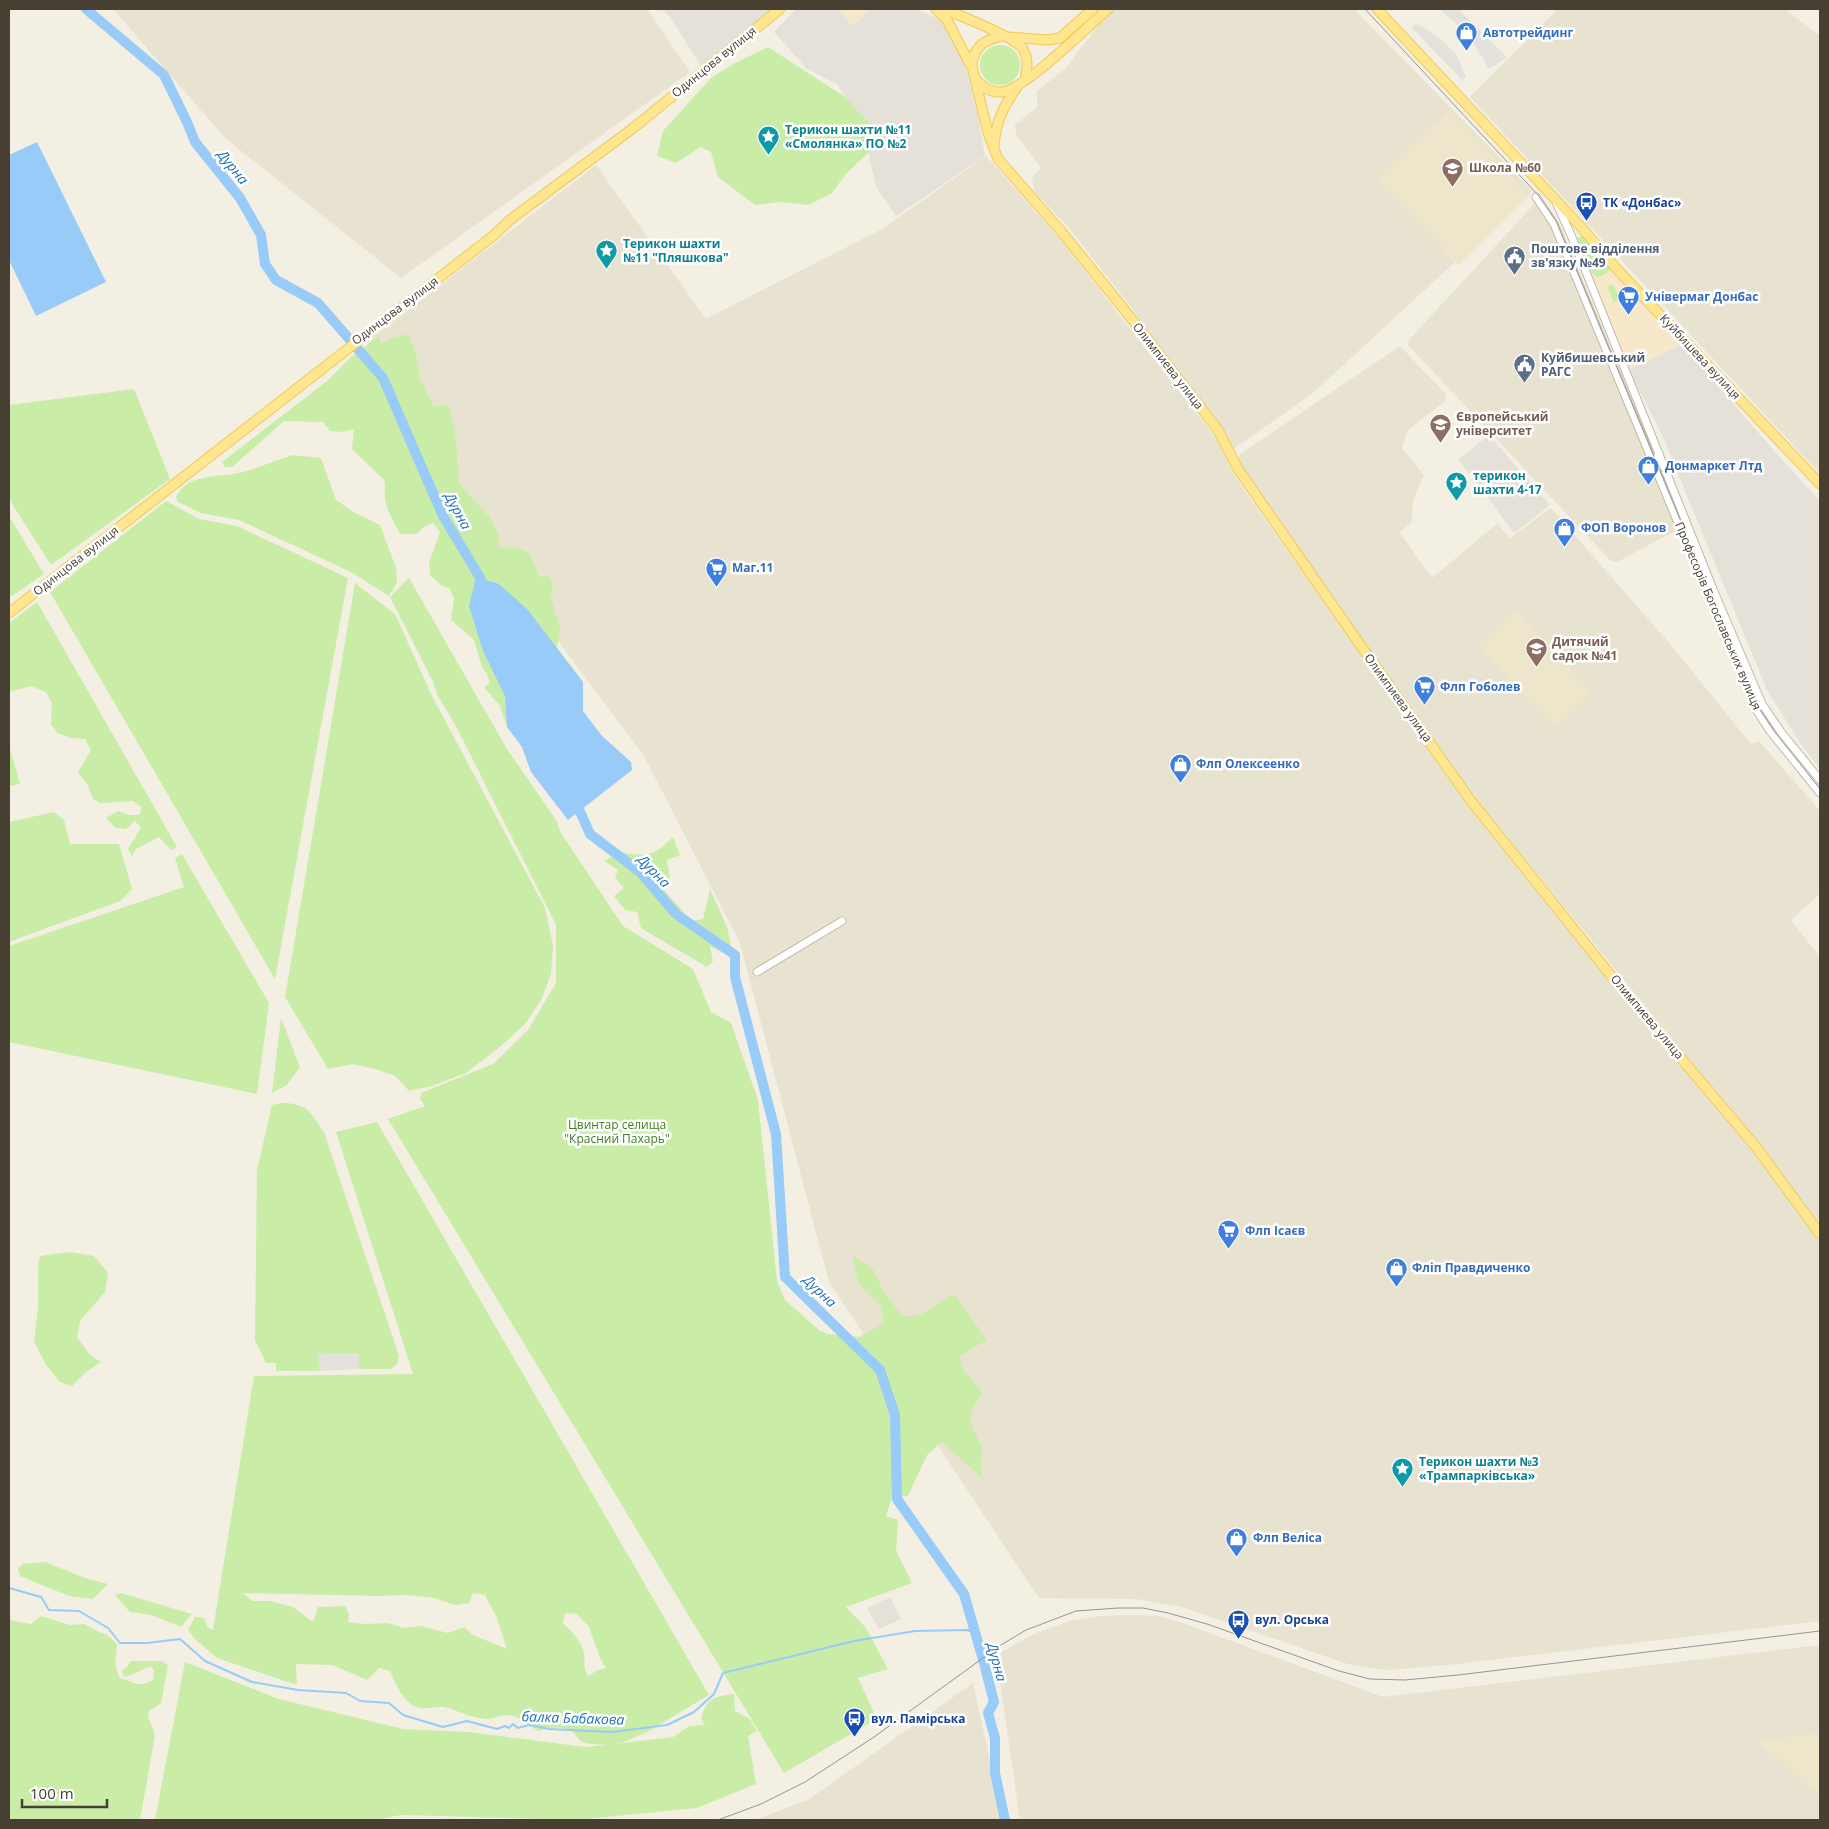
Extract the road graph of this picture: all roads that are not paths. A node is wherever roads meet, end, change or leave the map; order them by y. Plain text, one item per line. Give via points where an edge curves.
1 (780, 9) edge
2 (936, 9) edge
3 (943, 9) edge
4 (1093, 9) edge
5 (1108, 9) edge
6 (1377, 9) edge
7 (1004, 36) junction
8 (972, 66) junction
9 (974, 78) junction
10 (1025, 80) junction
11 (1017, 87) junction
12 (993, 151) junction
13 (1536, 197) dead end
14 (1554, 199) junction
15 (1660, 453) junction
16 (1654, 465) junction
17 (1820, 484) edge
18 (9, 613) edge
19 (1820, 780) edge
20 (1820, 793) edge
21 (842, 921) dead end
22 (757, 972) dead end
23 (1820, 1234) edge

1 - 18 main road, Одинцова вулиця via 632,129 510,219 467,256
2 - 8 main road via 947,20
3 - 7 main road
4 - 7 main road via 1060,38
5 - 10 main road
6 - 14 main road, Куйбишева вулиця
7 - 8 main road via 979,46 972,58
7 - 10 main road via 1016,42 1026,55
8 - 9 main road
9 - 11 main road via 996,92
9 - 12 main road
10 - 11 main road
11 - 12 main road via 1001,111
12 - 23 main road, Олимпиева улица via 1060,230 1218,430 1238,469 1471,800 1609,972 1756,1147
13 - 16 street, Професорів Богославських вулиця via 1554,224
14 - 15 street, Професорів Богославських вулиця
14 - 17 main road, Куйбишева вулиця
15 - 16 street
15 - 19 street, Професорів Богославських вулиця via 1762,704
16 - 20 street, Професорів Богославських вулиця via 1755,708
21 - 22 street

